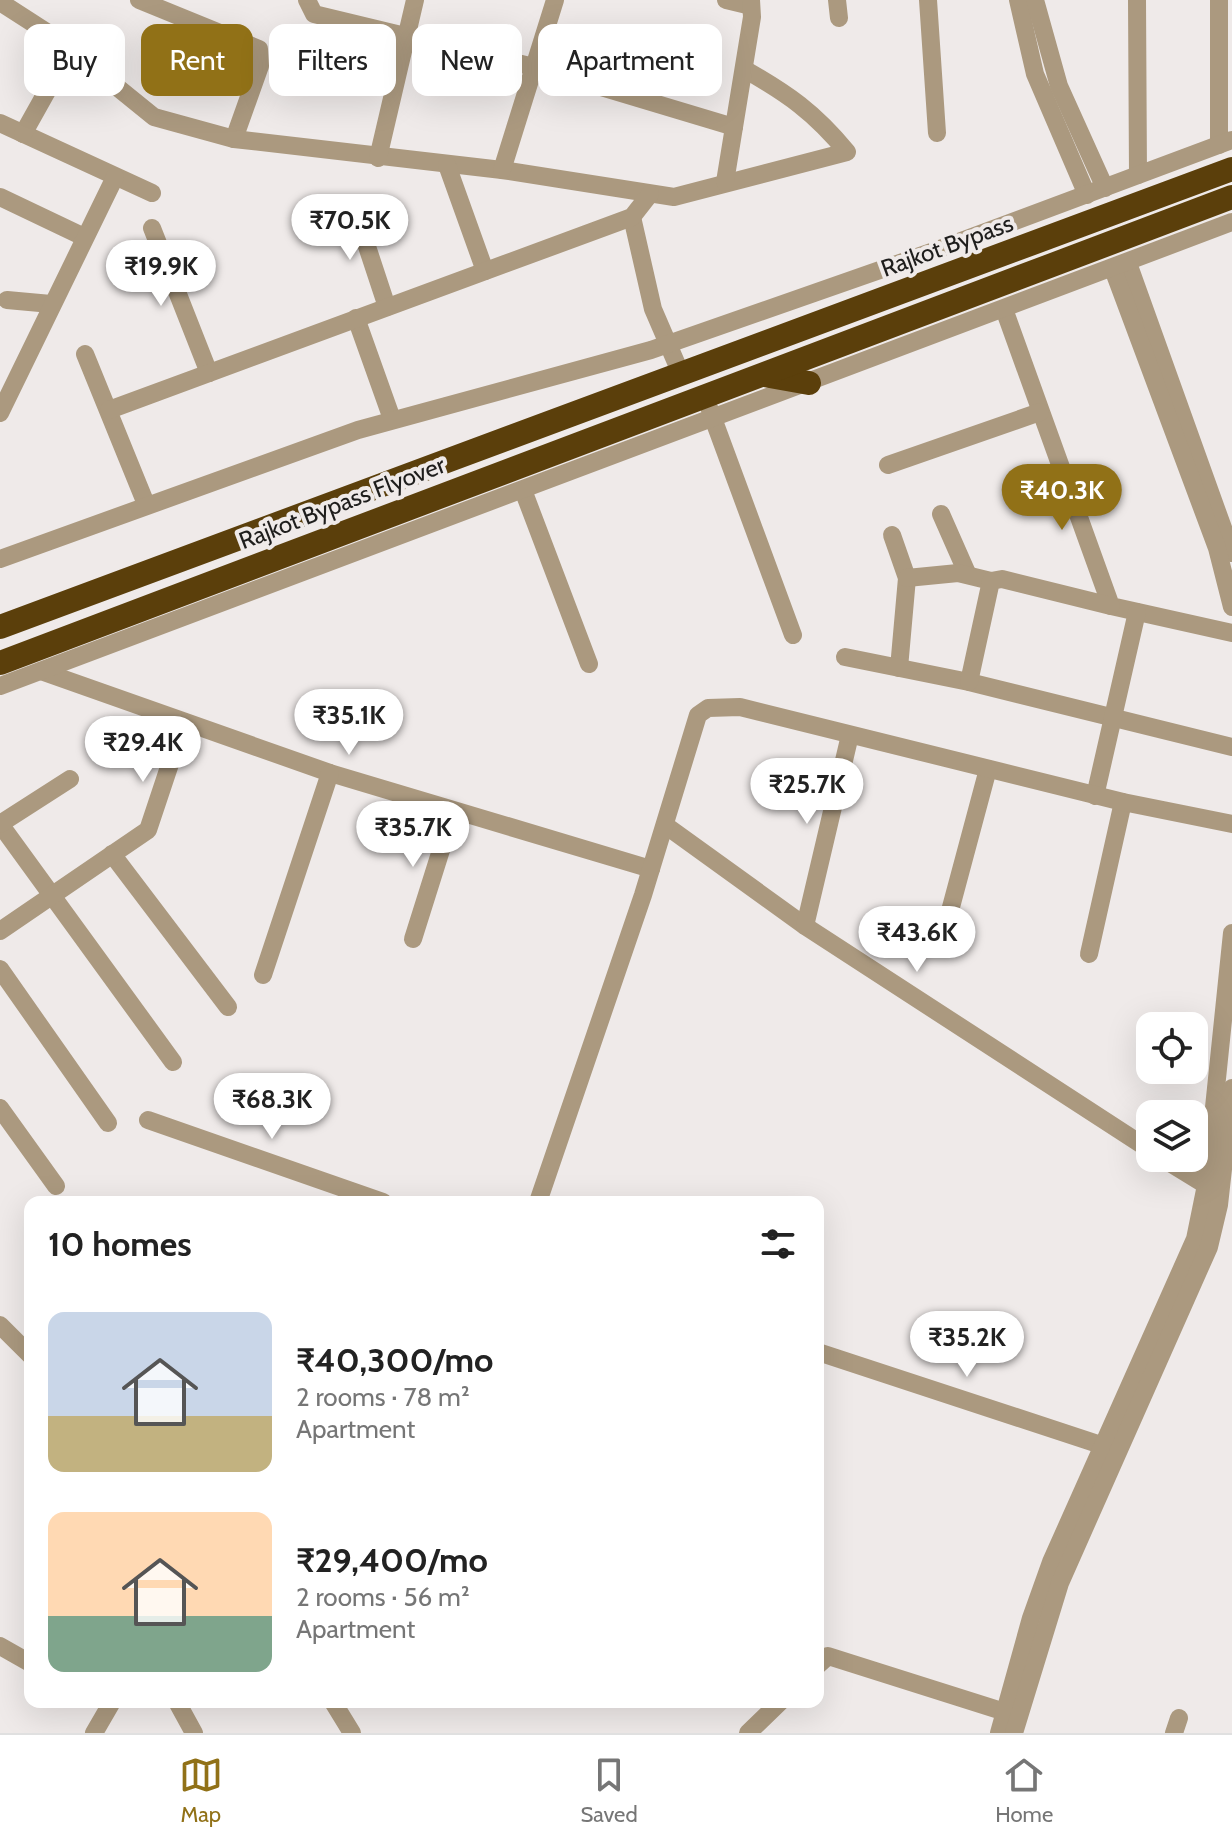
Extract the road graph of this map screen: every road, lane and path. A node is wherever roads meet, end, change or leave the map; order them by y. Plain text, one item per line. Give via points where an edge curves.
1 (139, 0) edge
2 (307, 0) edge
3 (415, 0) edge
4 (555, 0) edge
5 (726, 0) edge
6 (928, 0) edge
7 (1018, 0) edge
8 (1035, 0) edge
9 (1137, 0) edge
10 (1219, 0) edge
11 (0, 2) edge
12 (751, 3) edge
13 (32, 24) edge
14 (406, 38) junction
15 (534, 67) junction
16 (744, 69) junction
17 (125, 94) edge
18 (44, 96) edge
19 (0, 123) edge
20 (734, 127) junction
21 (937, 133) dead end
22 (23, 134) junction
23 (234, 139) junction
24 (1226, 142) edge
25 (378, 158) junction
26 (447, 165) junction
27 (1232, 169) edge
28 (502, 170) junction
29 (1138, 175) junction
30 (115, 177) junction
31 (725, 182) junction
32 (1105, 188) junction
33 (152, 193) dead end
34 (650, 194) junction
35 (1087, 195) junction
36 (0, 197) edge
37 (1232, 197) edge
38 (353, 204) dead end
39 (632, 217) junction
40 (1232, 222) edge
41 (152, 228) dead end
42 (84, 237) junction
43 (1120, 266) junction
44 (485, 271) junction
45 (7, 300) dead end
46 (51, 304) junction
47 (387, 307) junction
48 (1004, 309) junction
49 (356, 318) junction
50 (666, 344) junction
51 (85, 354) dead end
52 (209, 373) junction
53 (681, 374) junction
54 (761, 375) junction
55 (809, 383) junction
56 (704, 396) junction
57 (109, 410) junction
58 (1040, 412) junction
59 (0, 413) edge
60 (392, 419) junction
61 (714, 420) junction
62 (888, 465) dead end
63 (523, 490) junction
64 (146, 504) junction
65 (941, 514) dead end
66 (892, 535) dead end
67 (1232, 553) edge
68 (0, 559) edge
69 (967, 573) junction
70 (907, 578) junction
71 (991, 581) junction
72 (1111, 606) junction
73 (1232, 607) edge
74 (1137, 612) junction
75 (0, 627) edge
76 (1232, 633) edge
77 (793, 635) dead end
78 (845, 657) dead end
79 (0, 663) edge
80 (589, 664) dead end
81 (899, 668) junction
82 (41, 671) junction
83 (969, 682) junction
84 (0, 686) edge
85 (1113, 718) junction
86 (184, 722) junction
87 (850, 735) junction
88 (1232, 747) edge
89 (988, 769) junction
90 (330, 773) junction
91 (70, 779) dead end
92 (1095, 796) junction
93 (1123, 802) junction
94 (453, 812) junction
95 (0, 824) edge
96 (1232, 824) edge
97 (665, 825) junction
98 (112, 854) junction
99 (651, 869) junction
100 (52, 897) junction
101 (947, 922) dead end
102 (805, 926) junction
103 (0, 931) edge
104 (1232, 933) edge
105 (413, 939) dead end
106 (1089, 954) dead end
107 (0, 969) edge
108 (263, 975) dead end
109 (228, 1007) dead end
110 (173, 1062) dead end
111 (1232, 1088) edge
112 (0, 1108) edge
113 (148, 1120) dead end
114 (108, 1123) dead end
115 (1136, 1141) edge
116 (1197, 1172) edge
117 (1220, 1181) edge
118 (56, 1186) dead end
119 (366, 1196) edge
120 (540, 1196) edge
121 (2, 1333) edge
122 (24, 1350) edge
123 (824, 1354) edge
124 (1104, 1446) junction
125 (0, 1646) edge
126 (24, 1660) edge
127 (824, 1660) edge
128 (102, 1708) edge
129 (180, 1708) edge
130 (337, 1708) edge
131 (774, 1708) edge
132 (1005, 1712) junction
133 (94, 1733) edge
134 (194, 1733) edge
135 (352, 1733) edge
136 (748, 1733) edge
137 (999, 1733) edge
138 (1014, 1733) edge

1 - 23 street via 259,49 260,66
2 - 14 street via 314,14
3 - 14 street
4 - 15 street
5 - 12 street
6 - 21 street
7 - 35 street via 1035,74
8 - 32 street via 1059,86
9 - 29 street
10 - 24 street
11 - 13 street
12 - 16 street
14 - 15 street
14 - 25 street
15 - 20 street
15 - 28 street
16 - 20 street
16 - 31 street via 797,100 847,152
17 - 23 street via 154,117
18 - 22 street
19 - 22 street
20 - 31 street
22 - 30 street
23 - 25 street
24 - 29 street
25 - 26 street
26 - 28 street
26 - 44 street
27 - 53 highway, Rajkot Bypass
28 - 34 street
29 - 32 street
30 - 33 street
30 - 42 street
31 - 34 street via 674,197
32 - 35 street
34 - 39 street
35 - 50 street
36 - 42 street
37 - 54 highway
38 - 47 street
39 - 44 street
39 - 50 street
40 - 43 street
41 - 52 street
42 - 46 street
43 - 48 street
43 - 67 street
43 - 73 street via 1217,548
44 - 47 street
45 - 46 street
46 - 59 street
47 - 49 street
48 - 55 street
48 - 58 street
49 - 52 street
49 - 60 street
50 - 53 street
50 - 60 street
51 - 57 street
52 - 57 street
53 - 75 highway, Rajkot Bypass Flyover
54 - 55 highway
54 - 56 highway
55 - 61 street
56 - 61 street
56 - 79 highway, Rajkot Bypass Flyover
57 - 64 street
58 - 62 street
58 - 72 street
60 - 64 street
61 - 63 street
61 - 77 street
63 - 80 street
63 - 82 street
64 - 68 street
65 - 69 street
66 - 70 street
69 - 70 street
69 - 71 street
70 - 81 street
71 - 72 street via 1002,579
71 - 83 street
72 - 74 street
74 - 76 street
74 - 85 street
78 - 81 street
81 - 83 street
82 - 84 street
82 - 86 street
83 - 85 street
85 - 88 street
85 - 92 street
86 - 90 street
86 - 98 street via 152,823
87 - 89 street
87 - 97 street via 740,707 708,708 698,715
87 - 102 street
89 - 92 street
89 - 101 street
90 - 94 street
90 - 108 street
91 - 95 street
92 - 93 street
93 - 96 street
93 - 106 street
94 - 99 street
94 - 105 street
95 - 100 street
97 - 99 street
97 - 102 street
98 - 100 street
98 - 109 street
99 - 120 street
100 - 103 street
100 - 110 street
102 - 115 street
104 - 117 street
107 - 114 street
111 - 117 street
112 - 118 street
113 - 119 street
116 - 117 street
117 - 124 street
117 - 138 street via 1203,1264 1060,1583
121 - 122 street
123 - 124 street
124 - 132 street via 1040,1591
125 - 126 street
127 - 132 street via 828,1656
128 - 133 street
129 - 134 street
130 - 135 street
131 - 136 street
132 - 137 street

